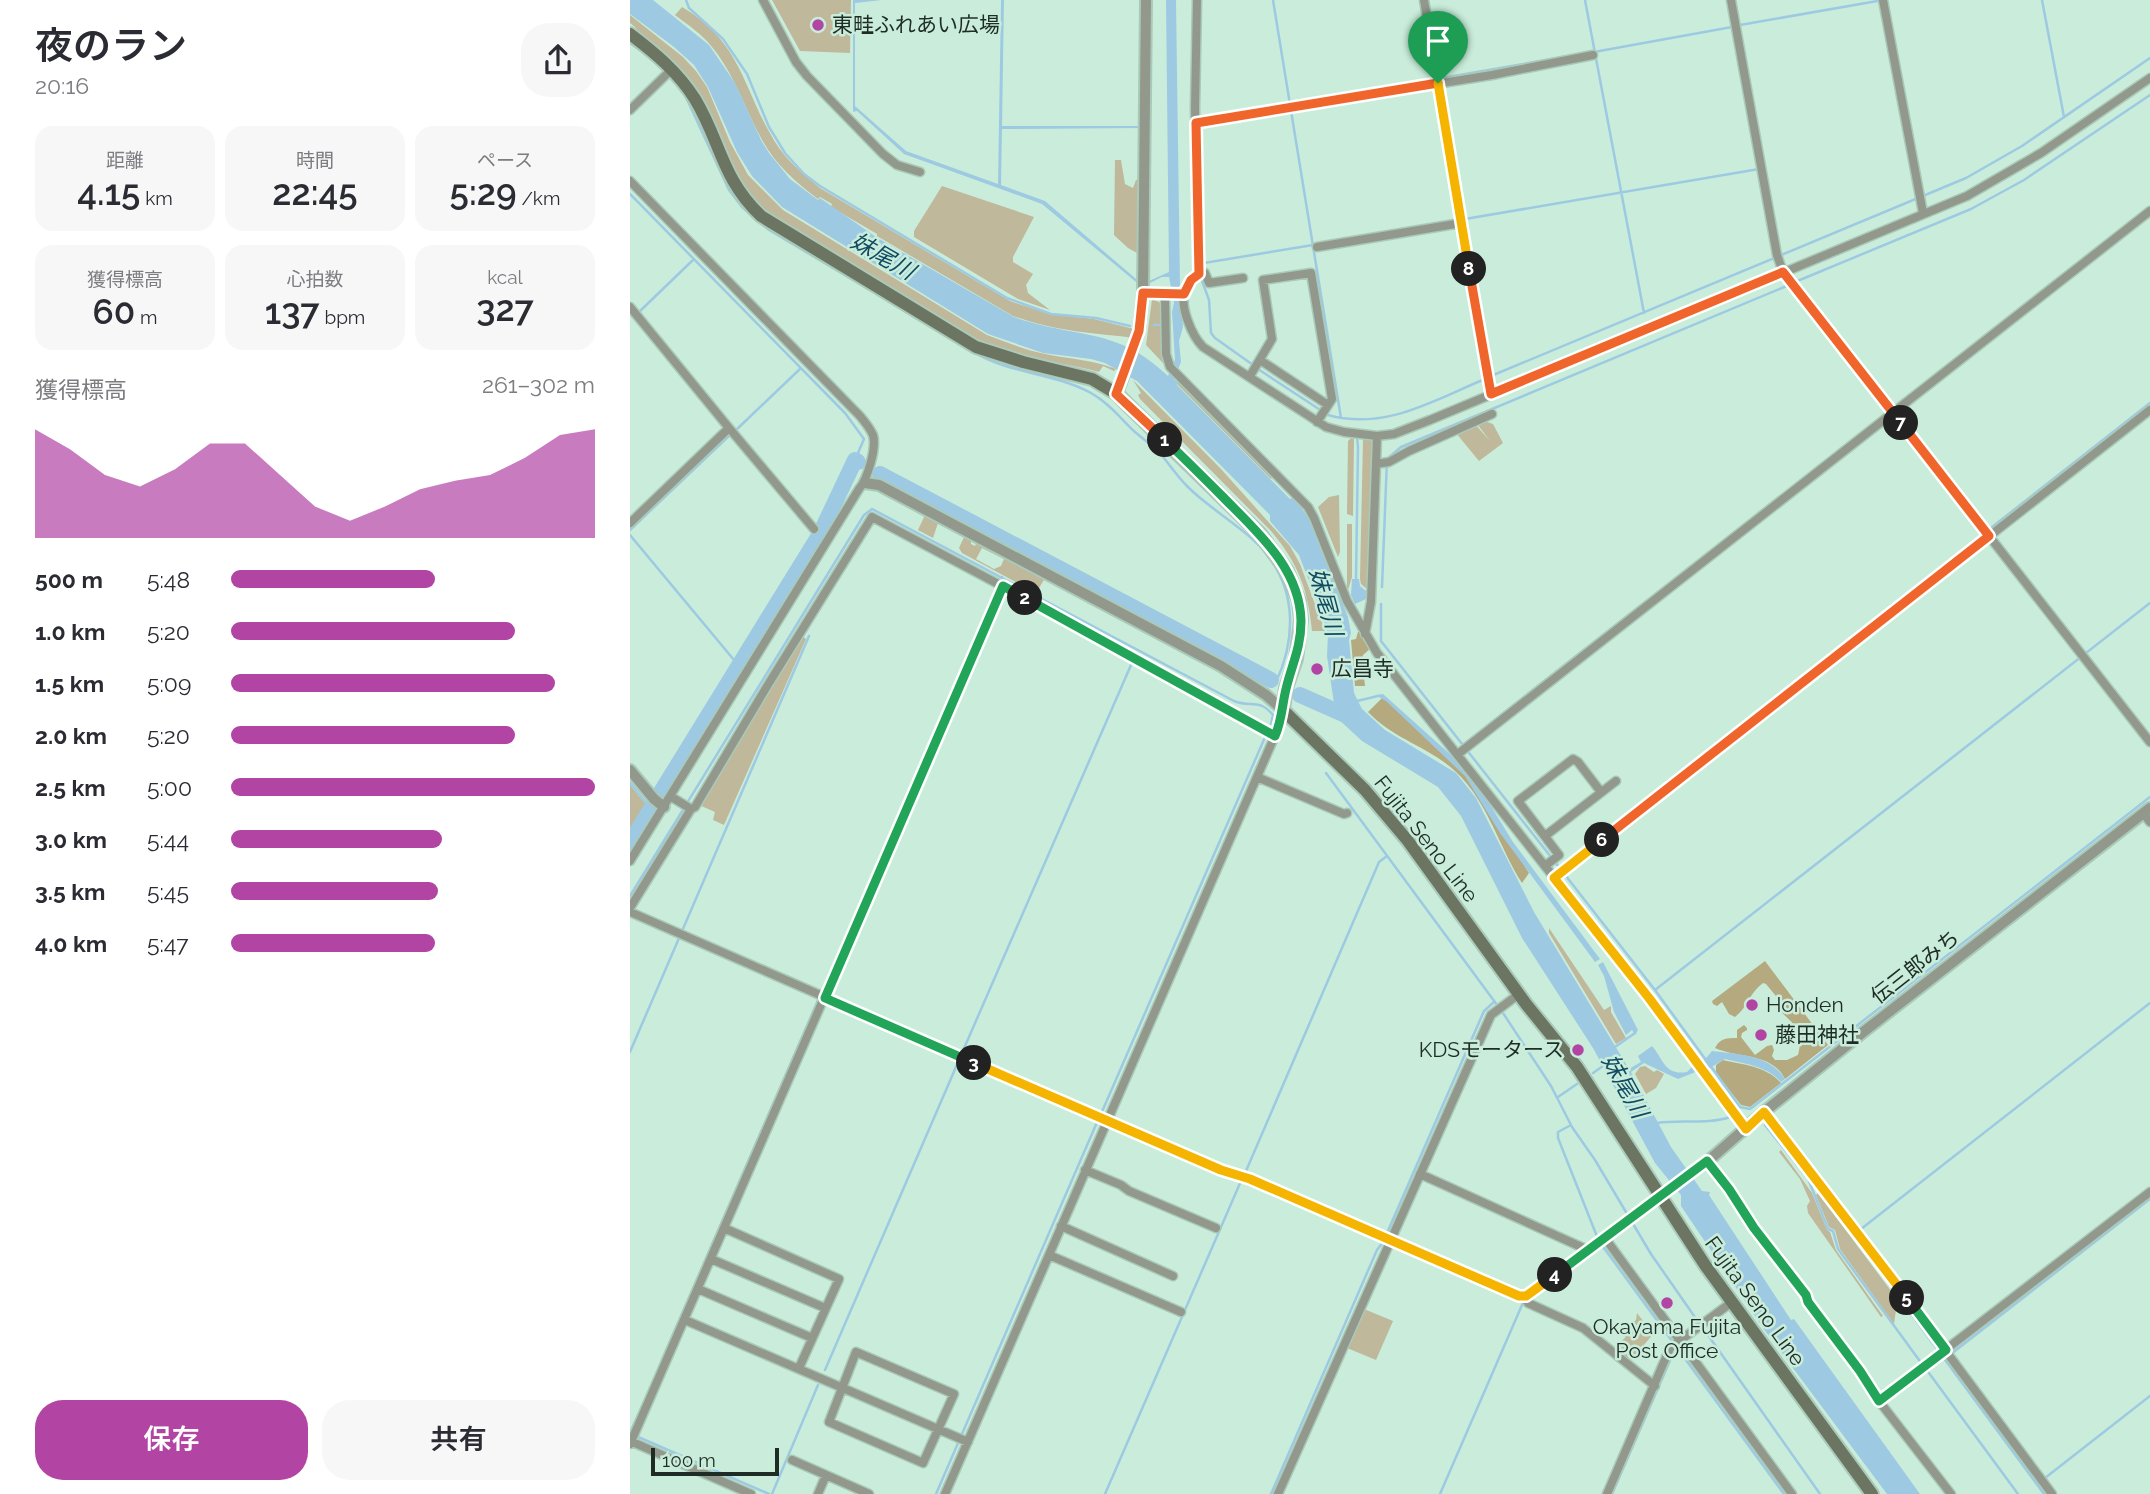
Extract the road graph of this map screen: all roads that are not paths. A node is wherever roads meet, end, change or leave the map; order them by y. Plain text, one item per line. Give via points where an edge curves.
1 (763, 0) edge
2 (1146, 0) edge
3 (1197, 0) edge
4 (1424, 0) edge
5 (1731, 0) edge
6 (1883, 1) edge
7 (630, 34) edge
8 (1593, 55) dead end
9 (672, 69) junction
10 (2150, 78) edge
11 (1438, 80) junction
12 (630, 110) edge
13 (1196, 123) junction
14 (920, 172) dead end
15 (630, 181) edge
16 (2150, 211) edge
17 (1923, 213) junction
18 (1461, 223) junction
19 (1317, 247) dead end
20 (1783, 272) junction
21 (1199, 274) junction
22 (1243, 278) dead end
23 (1143, 293) junction
24 (1175, 295) junction
25 (630, 307) edge
26 (1260, 361) junction
27 (1252, 373) junction
28 (1116, 394) junction
29 (1491, 394) junction
30 (1328, 406) junction
31 (2150, 410) edge
32 (1892, 411) junction
33 (1492, 414) dead end
34 (1319, 419) junction
35 (729, 428) junction
36 (1377, 436) junction
37 (1383, 463) junction
38 (865, 483) junction
39 (630, 523) edge
40 (814, 529) dead end
41 (1987, 533) junction
42 (1001, 585) junction
43 (1365, 635) junction
44 (1283, 710) junction
45 (1275, 736) junction
46 (2150, 742) edge
47 (1463, 749) junction
48 (630, 770) edge
49 (1257, 777) junction
50 (1616, 780) dead end
51 (1601, 792) junction
52 (670, 796) junction
53 (664, 807) junction
54 (687, 807) junction
55 (1347, 813) dead end
56 (2148, 815) edge
57 (1545, 836) junction
58 (630, 862) edge
59 (1550, 862) junction
60 (1559, 874) junction
61 (630, 910) edge
62 (1519, 995) junction
63 (821, 997) junction
64 (1764, 1112) junction
65 (1102, 1118) junction
66 (1746, 1129) junction
67 (1707, 1161) junction
68 (1085, 1170) junction
69 (1420, 1174) junction
70 (2150, 1192) edge
71 (1664, 1193) junction
72 (1061, 1226) junction
73 (724, 1228) junction
74 (1216, 1228) dead end
75 (1391, 1240) junction
76 (1601, 1240) junction
77 (1588, 1250) junction
78 (1049, 1255) junction
79 (711, 1259) junction
80 (1173, 1276) dead end
81 (698, 1289) junction
82 (1525, 1300) junction
83 (1732, 1302) junction
84 (825, 1308) junction
85 (1181, 1312) dead end
86 (685, 1320) junction
87 (812, 1338) junction
88 (1676, 1344) junction
89 (1945, 1354) junction
90 (799, 1368) junction
91 (1655, 1385) junction
92 (842, 1387) junction
93 (1879, 1401) junction
94 (939, 1429) junction
95 (632, 1439) edge
96 (963, 1440) junction
97 (792, 1460) dead end
98 (826, 1475) junction
99 (751, 1494) edge
100 (818, 1494) edge
101 (869, 1494) edge
102 (945, 1494) edge
103 (1278, 1494) edge
104 (1607, 1494) edge
105 (1792, 1494) edge
106 (1871, 1494) edge
107 (1951, 1494) edge
108 (2052, 1494) edge

1 - 14 street via 807,76 883,155
2 - 23 street
3 - 13 street
4 - 11 street
5 - 20 street
6 - 17 street
7 - 9 main road
8 - 11 street
9 - 12 street
9 - 28 main road via 695,100 731,180 761,216 976,347 1083,375
10 - 17 street via 2041,153 1967,196
11 - 13 street
11 - 18 street
13 - 21 street
15 - 38 street via 860,416 874,438
16 - 32 street
17 - 20 street
18 - 19 street
18 - 29 street
20 - 29 street
20 - 32 street
21 - 22 street via 1205,273 1209,283
21 - 24 street
23 - 24 street
23 - 28 street via 1135,344
24 - 27 street via 1198,342
24 - 43 street via 1166,354 1170,367 1308,507
25 - 35 street
26 - 27 street
26 - 30 street
26 - 30 street via 1272,338 1263,280 1311,273 1332,400
27 - 34 street
28 - 44 main road via 1260,534 1287,571 1301,620 1297,659
29 - 36 street via 1394,434
30 - 34 street
31 - 41 street
32 - 41 street
32 - 47 street
33 - 37 street
34 - 36 street via 1335,430
35 - 39 street
35 - 40 street
36 - 37 street
37 - 43 street
38 - 44 street via 879,485 1221,666
38 - 52 street
41 - 46 street
41 - 60 street
42 - 45 street
42 - 54 street via 876,517 869,519 695,807
42 - 63 street
43 - 47 street via 1406,691
44 - 45 street
44 - 62 main road, Fujita Seno Line via 1383,810
45 - 49 street
47 - 59 street
48 - 53 street
49 - 55 street
49 - 65 street
50 - 51 street
51 - 57 street
51 - 57 street via 1573,759 1518,801
52 - 53 street
52 - 54 street
53 - 58 street
54 - 61 street
56 - 64 street, 伝三郎みち
57 - 59 street via 1559,855
59 - 60 street
60 - 66 street
61 - 63 street
62 - 69 street via 1491,1015
62 - 71 main road, Fujita Seno Line via 1577,1067
63 - 65 street
63 - 73 street
64 - 66 street, 伝三郎みち
64 - 89 street
65 - 68 street
65 - 75 street
66 - 67 street, 伝三郎みち
67 - 71 street
67 - 93 street
68 - 72 street
68 - 74 street
69 - 75 street
69 - 77 street
70 - 89 street
71 - 76 street
71 - 83 main road, Fujita Seno Line
72 - 78 street
72 - 80 street
73 - 79 street
73 - 84 street via 839,1279
75 - 82 street
75 - 103 street
76 - 77 street
76 - 88 street
77 - 82 street
78 - 85 street
78 - 96 street
79 - 81 street
79 - 84 street
81 - 86 street
81 - 87 street
82 - 91 street via 1583,1328
83 - 88 street
83 - 106 main road, Fujita Seno Line
84 - 87 street
86 - 90 street
86 - 95 street
87 - 90 street
88 - 91 street
88 - 105 street
89 - 93 street
89 - 108 street
90 - 92 street
91 - 104 street
92 - 94 street
92 - 94 street via 829,1422 860,1437 923,1463
92 - 94 street via 856,1352 934,1385 954,1394
93 - 107 street
94 - 96 street
95 - 99 street
96 - 102 street
97 - 98 street
98 - 100 street
98 - 101 street

